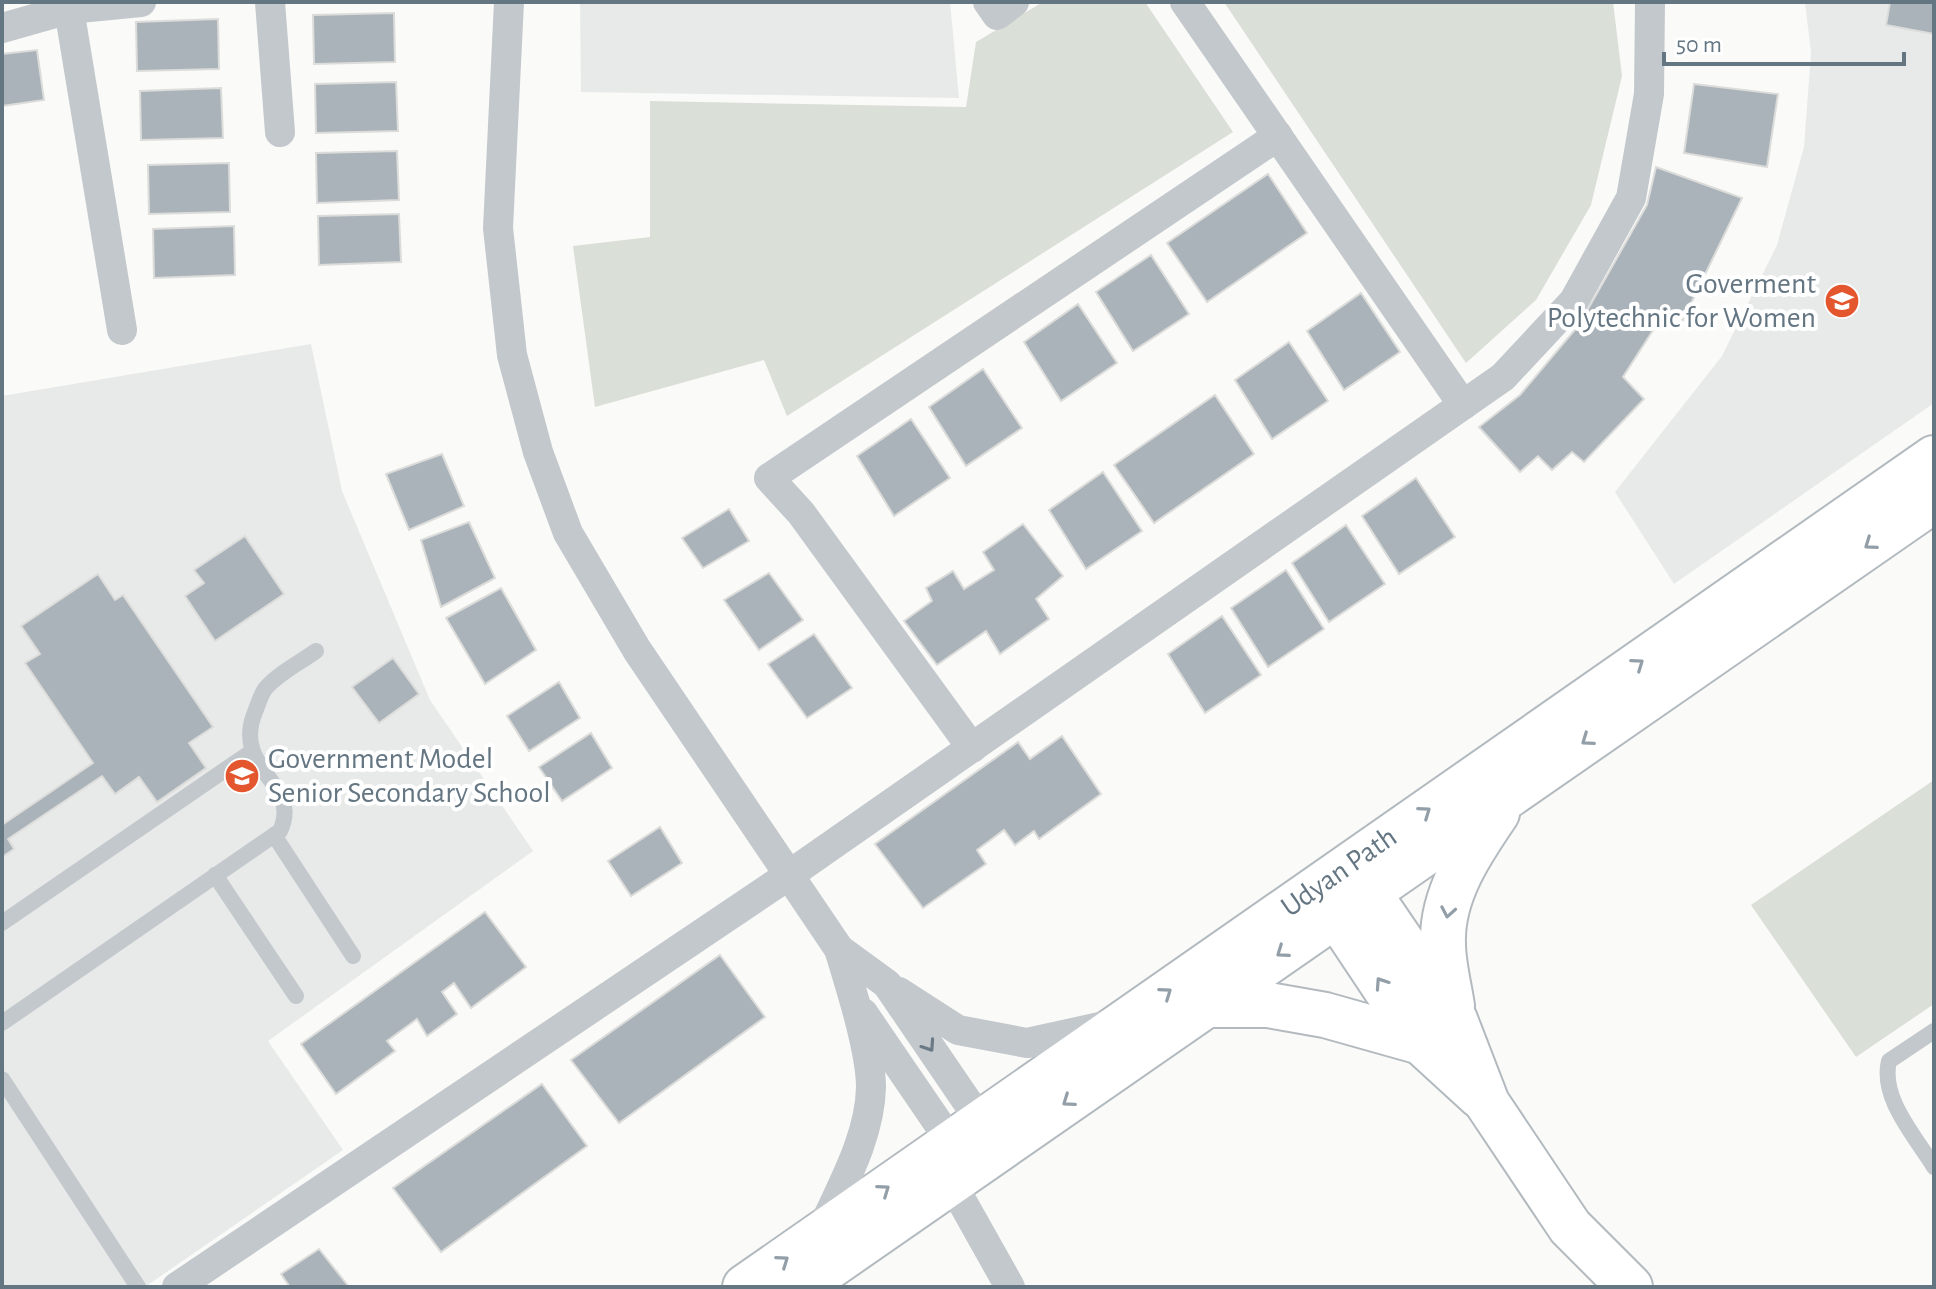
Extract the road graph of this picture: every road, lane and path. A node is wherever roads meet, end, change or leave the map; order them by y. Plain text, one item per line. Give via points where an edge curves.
1 (141, 2) edge
2 (270, 2) edge
3 (509, 2) edge
4 (988, 2) edge
5 (1014, 2) edge
6 (1185, 2) edge
7 (1650, 2) edge
8 (69, 9) junction
9 (2, 28) edge
10 (280, 132) dead end
11 (1278, 136) junction
12 (122, 330) dead end
13 (1463, 405) junction
14 (1934, 458) edge
15 (1934, 500) edge
16 (316, 651) dead end
17 (972, 748) junction
18 (251, 752) junction
19 (1510, 794) junction
20 (274, 835) junction
21 (215, 875) junction
22 (789, 875) junction
23 (1343, 890) junction
24 (2, 923) edge
25 (839, 949) junction
26 (353, 956) dead end
27 (887, 984) junction
28 (296, 996) dead end
29 (855, 1002) junction
30 (1206, 1005) junction
31 (1126, 1021) junction
32 (2, 1023) edge
33 (1438, 1031) junction
34 (1934, 1031) edge
35 (2, 1079) edge
36 (971, 1153) junction
37 (1934, 1167) edge
38 (820, 1235) junction
39 (138, 1287) edge
40 (177, 1287) edge
41 (745, 1287) edge
42 (800, 1287) edge
43 (1010, 1287) edge
44 (1630, 1287) edge

1 - 8 street
2 - 10 street
3 - 22 street via 498,228 512,355 538,452 575,546 637,650
4 - 5 street via 997,15
6 - 11 street
7 - 13 street via 1649,94 1631,198 1574,301 1503,377
8 - 9 street
8 - 12 street
11 - 13 street
11 - 17 street via 769,478 801,513
13 - 17 street
23 -> 14 main road, Udyan Path
15 -> 19 main road, Udyan Path
16 - 18 lane via 265,689 251,722
17 - 22 street
18 - 20 lane via 285,803 287,815
18 - 24 lane
19 - 23 main road, Udyan Path
19 -> 33 main road via 1471,852 1448,902
20 - 21 lane
20 - 26 lane
21 - 28 lane
21 - 32 lane
22 - 25 street
22 - 40 street
23 -> 30 main road, Udyan Path
31 -> 23 main road, Udyan Path
23 - 33 main road
25 - 27 street
25 - 29 street
27 - 31 street via 958,1030 1027,1043
27 -> 36 street
29 - 36 street
29 - 38 street via 871,1087 859,1149
30 - 33 main road via 1268,1005
30 -> 36 main road, Udyan Path
31 - 36 main road, Udyan Path
33 - 44 main road via 1570,1227
34 - 37 lane via 1889,1061 1885,1077 1889,1093
35 - 39 lane
38 -> 36 main road, Udyan Path
36 - 42 main road, Udyan Path
36 - 43 street
41 -> 38 main road, Udyan Path

